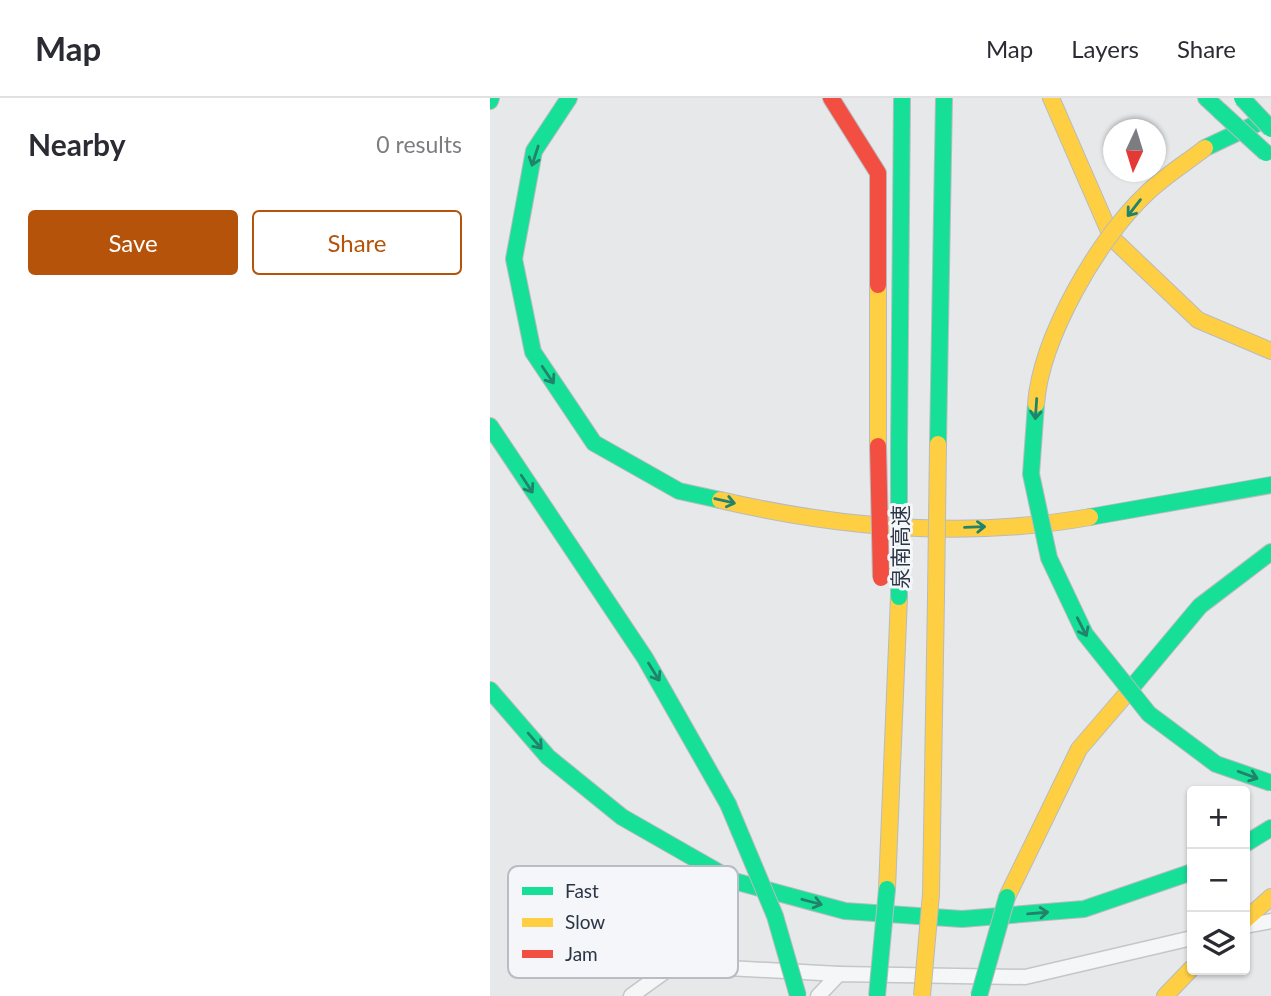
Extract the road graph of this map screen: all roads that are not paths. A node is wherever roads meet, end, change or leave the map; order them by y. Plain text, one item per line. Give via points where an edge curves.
1 (831, 98) edge
2 (902, 98) edge
3 (944, 98) edge
4 (1051, 98) edge
5 (1206, 98) edge
6 (1242, 98) edge
7 (576, 103) edge
8 (1271, 117) edge
9 (1271, 130) edge
10 (1268, 155) edge
11 (1271, 351) edge
12 (490, 426) edge
13 (1271, 468) edge
14 (1271, 485) edge
15 (1003, 510) dead end
16 (949, 512) dead end
17 (1271, 552) edge
18 (490, 690) edge
19 (1271, 783) edge
20 (1271, 828) edge
21 (1250, 841) edge
22 (708, 866) edge
23 (1187, 874) edge
24 (887, 881) junction
25 (738, 882) edge
26 (1271, 897) edge
27 (1250, 916) edge
28 (1271, 921) edge
29 (1250, 925) edge
30 (1187, 939) edge
31 (738, 968) edge
32 (1187, 973) edge
33 (839, 974) junction
34 (656, 978) edge
35 (631, 996) edge
36 (798, 996) edge
37 (818, 996) edge
38 (877, 996) edge
39 (922, 996) edge
40 (979, 996) edge
41 (1165, 996) edge

1 - 24 highway, bridge via 878,173
2 - 24 highway, 泉南高速, bridge via 899,597
3 - 39 highway, 泉南高速, bridge via 931,894
4 - 11 highway via 1112,238 1198,320
5 - 10 highway, bridge
6 - 9 highway, bridge
7 -> 14 highway via 534,151 514,259 533,352 594,443 666,484 679,491 796,517 922,528 1046,525
7 - 16 highway via 549,158 531,259 548,346 605,431 684,476 798,502
8 -> 19 highway, bridge via 1205,148 1145,194 1099,252 1061,316 1037,395 1031,474 1049,558 1085,635 1149,714 1216,764
12 -> 36 highway, bridge via 700,746 775,916
13 - 15 highway via 1044,509
17 - 40 highway, bridge via 1200,606 1079,748 1007,897
18 -> 22 highway via 548,757 622,817
20 - 21 highway
25 -> 23 highway via 845,911 962,919 1084,909
24 - 38 highway, 泉南高速, bridge
26 - 27 highway
28 - 29 street
30 - 33 street via 1025,977
31 - 33 street
32 - 41 highway
33 - 37 street
34 - 35 street

